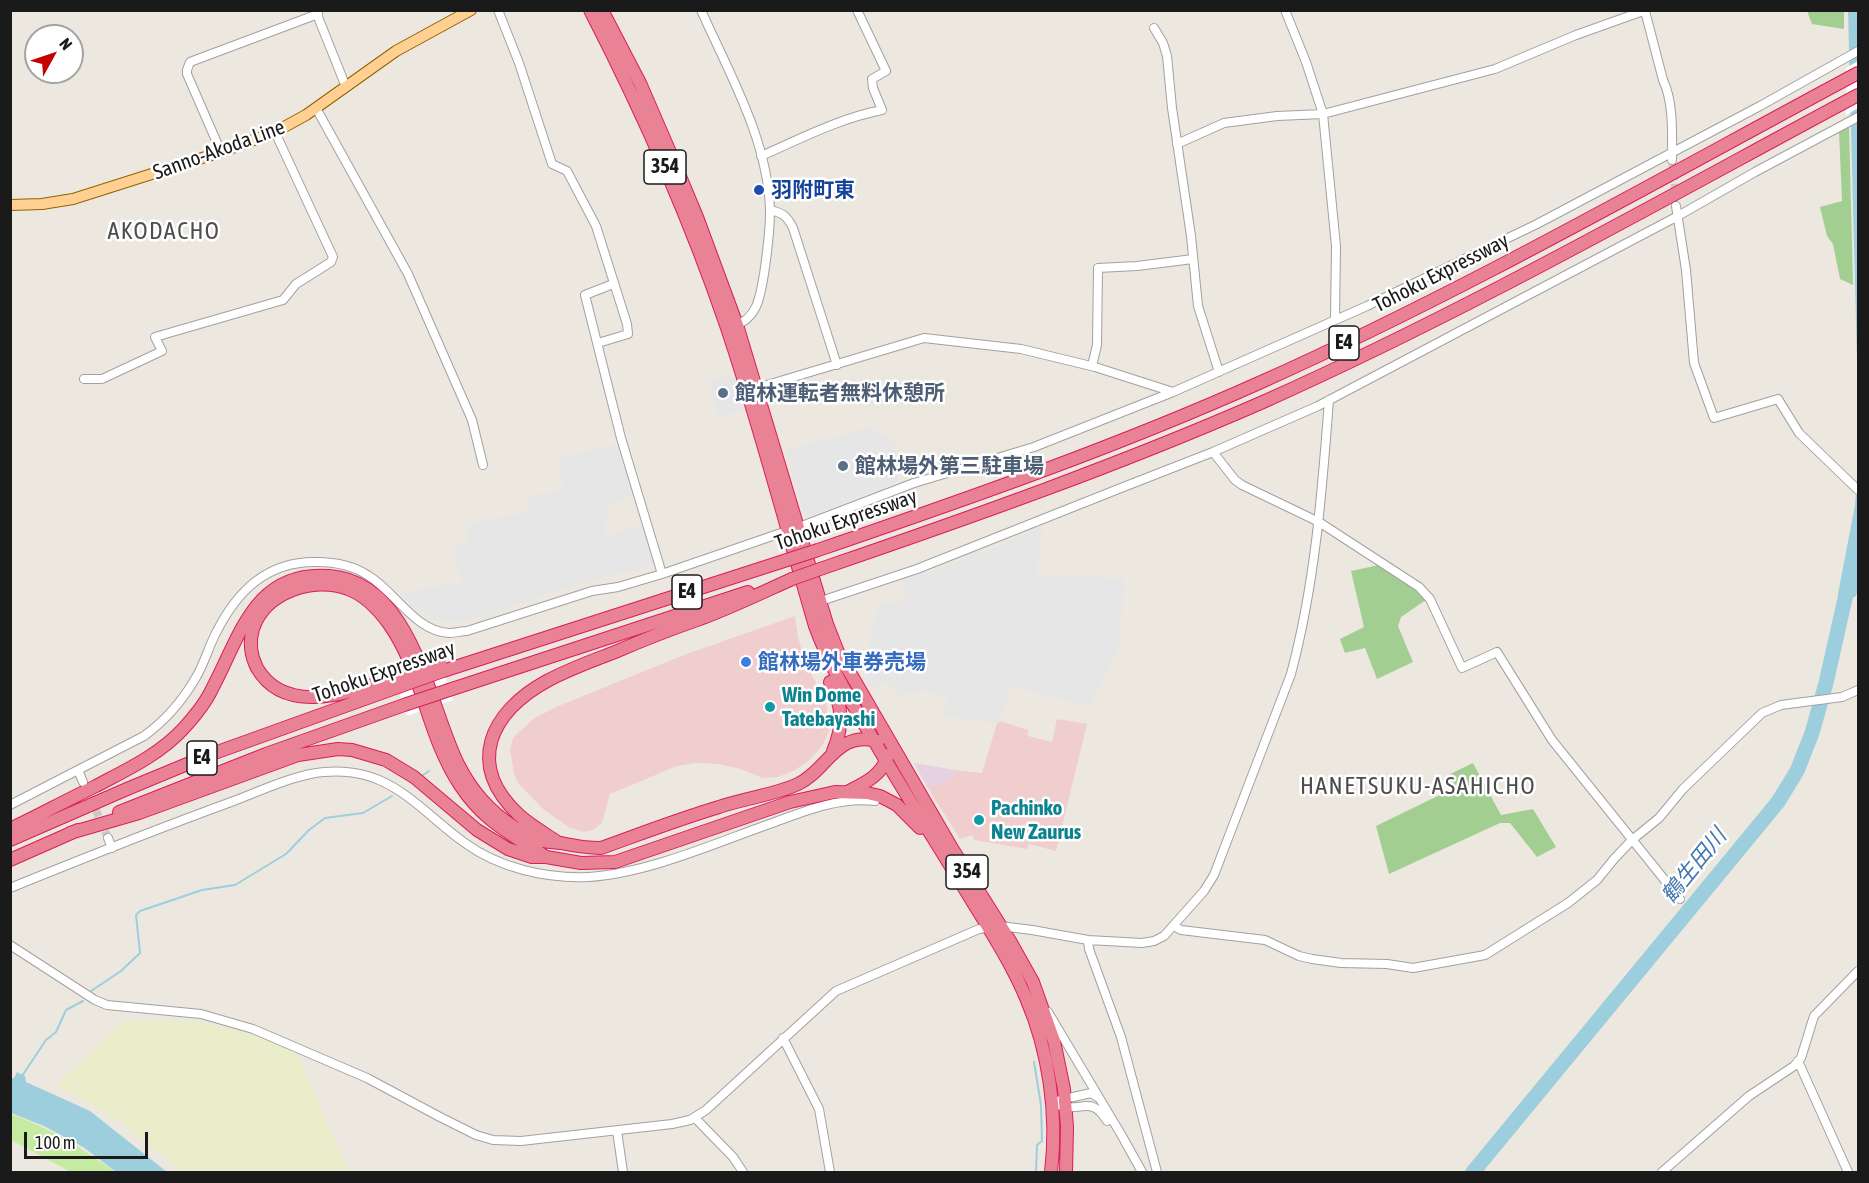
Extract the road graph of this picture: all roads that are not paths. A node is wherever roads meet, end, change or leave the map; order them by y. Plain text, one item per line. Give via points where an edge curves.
1 (471, 10) edge
2 (498, 10) edge
3 (590, 10) edge
4 (602, 10) edge
5 (701, 10) edge
6 (857, 10) edge
7 (1285, 10) edge
8 (1646, 11) edge
9 (317, 12) edge
10 (1154, 28) dead end
11 (1858, 51) edge
12 (1858, 74) edge
13 (346, 87) junction
14 (1858, 95) edge
15 (316, 108) junction
16 (1323, 114) junction
17 (1858, 117) edge
18 (275, 132) junction
19 (1177, 144) junction
20 (221, 152) junction
21 (761, 156) junction
22 (1672, 156) junction
23 (10, 205) edge
24 (1676, 206) tunnel mouth
25 (770, 210) junction
26 (1678, 216) junction
27 (1193, 259) junction
28 (613, 284) junction
29 (1335, 320) junction
30 (732, 327) junction
31 (598, 343) junction
32 (837, 364) junction
33 (1092, 366) junction
34 (1219, 372) junction
35 (84, 379) dead end
36 (757, 388) junction
37 (1173, 392) junction
38 (1329, 400) junction
39 (1213, 452) junction
40 (483, 465) dead end
41 (1856, 488) edge
42 (1319, 522) junction
43 (793, 529) junction
44 (662, 574) junction
45 (792, 579) junction
46 (821, 601) junction
47 (815, 626) junction
48 (396, 682) junction
49 (1858, 690) edge
50 (873, 740) junction
51 (891, 744) junction
52 (833, 752) junction
53 (886, 762) junction
54 (78, 770) junction
55 (83, 782) tunnel mouth
56 (848, 791) junction
57 (874, 801) dead end
58 (10, 805) edge
59 (10, 829) edge
60 (70, 833) junction
61 (108, 838) tunnel mouth
62 (10, 840) edge
63 (1632, 840) junction
64 (560, 843) junction
65 (112, 848) junction
66 (943, 854) junction
67 (546, 857) junction
68 (10, 860) edge
69 (10, 888) edge
70 (1680, 898) dead end
71 (994, 926) junction
72 (1174, 926) junction
73 (1088, 940) junction
74 (10, 945) edge
75 (1858, 971) edge
76 (1041, 1001) junction
77 (783, 1038) junction
78 (1798, 1061) junction
79 (1099, 1098) junction
80 (1051, 1103) junction
81 (1066, 1103) junction
82 (695, 1118) junction
83 (617, 1131) junction
84 (1129, 1150) junction
85 (623, 1173) edge
86 (743, 1173) edge
87 (830, 1173) edge
88 (1051, 1173) edge
89 (1066, 1173) edge
90 (1142, 1173) edge
91 (1157, 1173) edge
92 (1662, 1173) edge
93 (1848, 1173) edge

1 - 13 main road, Sanno-Akoda Line via 396,51
2 - 28 street via 552,164 567,171 596,226
3 - 30 highway, 354 via 630,88
4 - 30 highway, 354 via 640,84 697,217
5 - 21 street via 748,116
6 - 21 street via 886,71 872,79 882,110
7 - 16 street
8 - 16 street via 1495,69
8 - 22 street via 1667,89
9 - 13 street
9 - 20 street via 190,62 188,74
10 - 19 street via 1167,56
11 - 22 street
12 - 48 highway, Tohoku Expressway / E4, bridge via 1478,277 1302,363 1110,445 818,550
13 - 15 main road, Sanno-Akoda Line
14 - 45 highway, Tohoku Expressway / E4, bridge via 1498,288 1264,401 1034,495
15 - 18 main road, Sanno-Akoda Line
15 - 40 street via 408,274 472,420
16 - 19 street via 1224,123
16 - 29 street via 1336,253
17 - 26 street
18 - 20 main road, Sanno-Akoda Line
18 - 35 street via 333,257 331,262 296,284 283,300 155,337 162,351 102,379
19 - 27 street
20 - 23 main road, Sanno-Akoda Line via 73,199
21 - 25 street
22 - 29 street
24 - 26 street
25 - 30 street via 760,296 749,319
25 - 32 street via 788,218 793,228
26 - 38 street
26 - 41 street via 1694,363 1714,418 1778,399 1799,433
27 - 33 street via 1098,268 1097,345
27 - 34 street via 1198,306
28 - 31 street via 585,295
28 - 31 street via 628,334
29 - 34 street
30 - 36 highway, 354
30 - 43 highway, 354
31 - 44 street via 621,438
32 - 33 street via 924,338 1021,349
32 - 36 street
33 - 37 street
34 - 37 street
36 - 43 highway, 354
37 - 43 street via 1034,447 914,483
38 - 39 street
38 - 42 street
39 - 42 street via 1235,480
39 - 46 street via 917,568
42 - 63 street via 1419,587 1430,599 1462,668 1497,652 1552,740
42 - 72 street via 1300,640 1280,708 1214,875
43 - 44 street
43 - 46 highway, 354
43 - 47 highway, 354
44 - 54 street via 449,633 413,617 368,575 344,565 309,562 281,566 235,599 197,677 164,721 144,736
45 - 60 highway, Tohoku Expressway / E4, bridge via 404,705 266,754
45 - 64 highway via 731,608 556,676 529,692 504,715 489,744 493,780 519,815
46 - 51 highway, 354 via 838,652
47 - 50 highway, 354 via 831,667
47 - 52 highway via 814,646 837,694 842,716
48 - 62 highway, Tohoku Expressway / E4 via 209,755
48 - 67 highway via 340,694 292,694 261,675 251,652 253,629 274,601 307,586 321,584 348,589 370,602 406,652 442,751 459,783 500,829
49 - 63 street via 1833,699 1781,705 1756,717 1659,818
50 - 51 highway
50 - 52 highway via 852,741
50 - 53 highway, 354
51 - 53 highway
51 - 71 highway, 354
52 - 64 highway via 809,778 790,788 718,807 601,848
53 - 56 highway via 872,779
53 - 66 highway, 354
54 - 55 street
54 - 58 street
56 - 66 highway via 880,796 897,805
56 - 67 highway via 790,802 615,862
57 - 65 street via 816,808 633,870 563,877 519,868 477,850 377,779 322,772 260,791
59 - 64 highway via 120,773 168,743 204,703 244,623 261,600 292,580 330,576 365,588 397,619 419,662 458,765 481,798 502,819 529,836
60 - 67 highway via 139,813 298,756 345,750 369,754 401,768 477,830 508,849
60 - 68 highway, Tohoku Expressway / E4
61 - 65 street
63 - 70 street
63 - 72 street via 1598,880 1568,903 1485,955 1441,964 1413,968 1326,962 1299,956 1265,940
65 - 69 street
66 - 71 highway, 354
71 - 73 street
71 - 76 highway, 354 via 1019,956
71 - 77 street via 836,991
71 - 80 highway, 354 via 1027,1000 1043,1050
72 - 73 street via 1148,943
73 - 91 street via 1121,1037
74 - 83 street via 107,1005 201,1014 253,1029 367,1078 484,1138 521,1141
75 - 78 street via 1814,1016
76 - 79 street
76 - 81 highway, 354 via 1054,1041
77 - 82 street
77 - 87 street via 819,1109
78 - 92 street via 1749,1096
78 - 93 street
79 - 81 street via 1091,1093
79 - 84 street
80 - 81 street
80 - 88 highway, 354
81 - 84 street via 1098,1109
81 - 89 highway, 354
82 - 83 street
82 - 86 street
83 - 85 street
84 - 90 street

